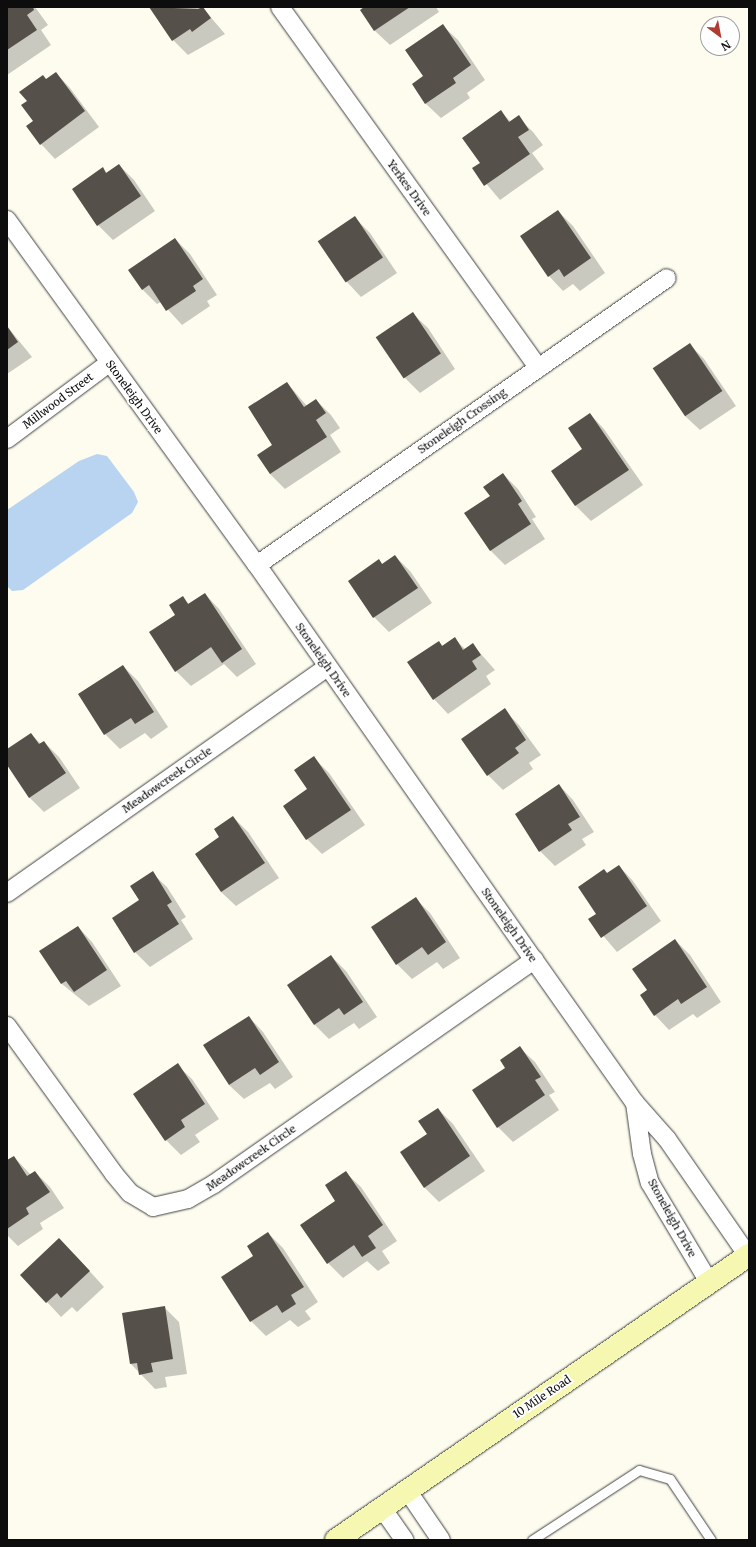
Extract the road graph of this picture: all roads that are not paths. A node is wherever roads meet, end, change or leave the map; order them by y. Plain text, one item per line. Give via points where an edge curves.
1 (280, 7) edge
2 (7, 220) edge
3 (667, 278) dead end
4 (109, 363) junction
5 (538, 368) junction
6 (7, 439) edge
7 (257, 565) junction
8 (327, 667) junction
9 (7, 893) edge
10 (534, 960) junction
11 (7, 1026) edge
12 (635, 1103) junction
13 (748, 1256) edge
14 (709, 1282) junction
15 (407, 1490) junction
16 (382, 1508) junction
17 (336, 1540) edge
18 (404, 1540) edge
19 (442, 1540) edge
20 (532, 1540) edge
21 (711, 1540) edge

1 - 5 street, Yerkes Drive
2 - 4 street, Stoneleigh Drive
3 - 5 street, Stoneleigh Crossing
4 - 6 street, Millwood Street
4 - 7 street, Stoneleigh Drive
5 - 7 street, Stoneleigh Crossing
7 - 8 street, Stoneleigh Drive
8 - 9 street, Meadowcreek Circle
8 - 10 street, Stoneleigh Drive
10 - 11 street, Meadowcreek Circle via 214,1184 188,1199 154,1207 130,1193 114,1174
10 - 12 street, Stoneleigh Drive
12 - 13 street, Stoneleigh Drive via 667,1139
12 - 14 street, Stoneleigh Drive via 642,1154 650,1183
13 - 14 main road, 10 Mile Road
14 - 15 main road, 10 Mile Road
15 - 16 main road, 10 Mile Road
15 - 19 street
16 - 17 main road, 10 Mile Road
16 - 18 street
20 - 21 lane via 639,1470 670,1479

